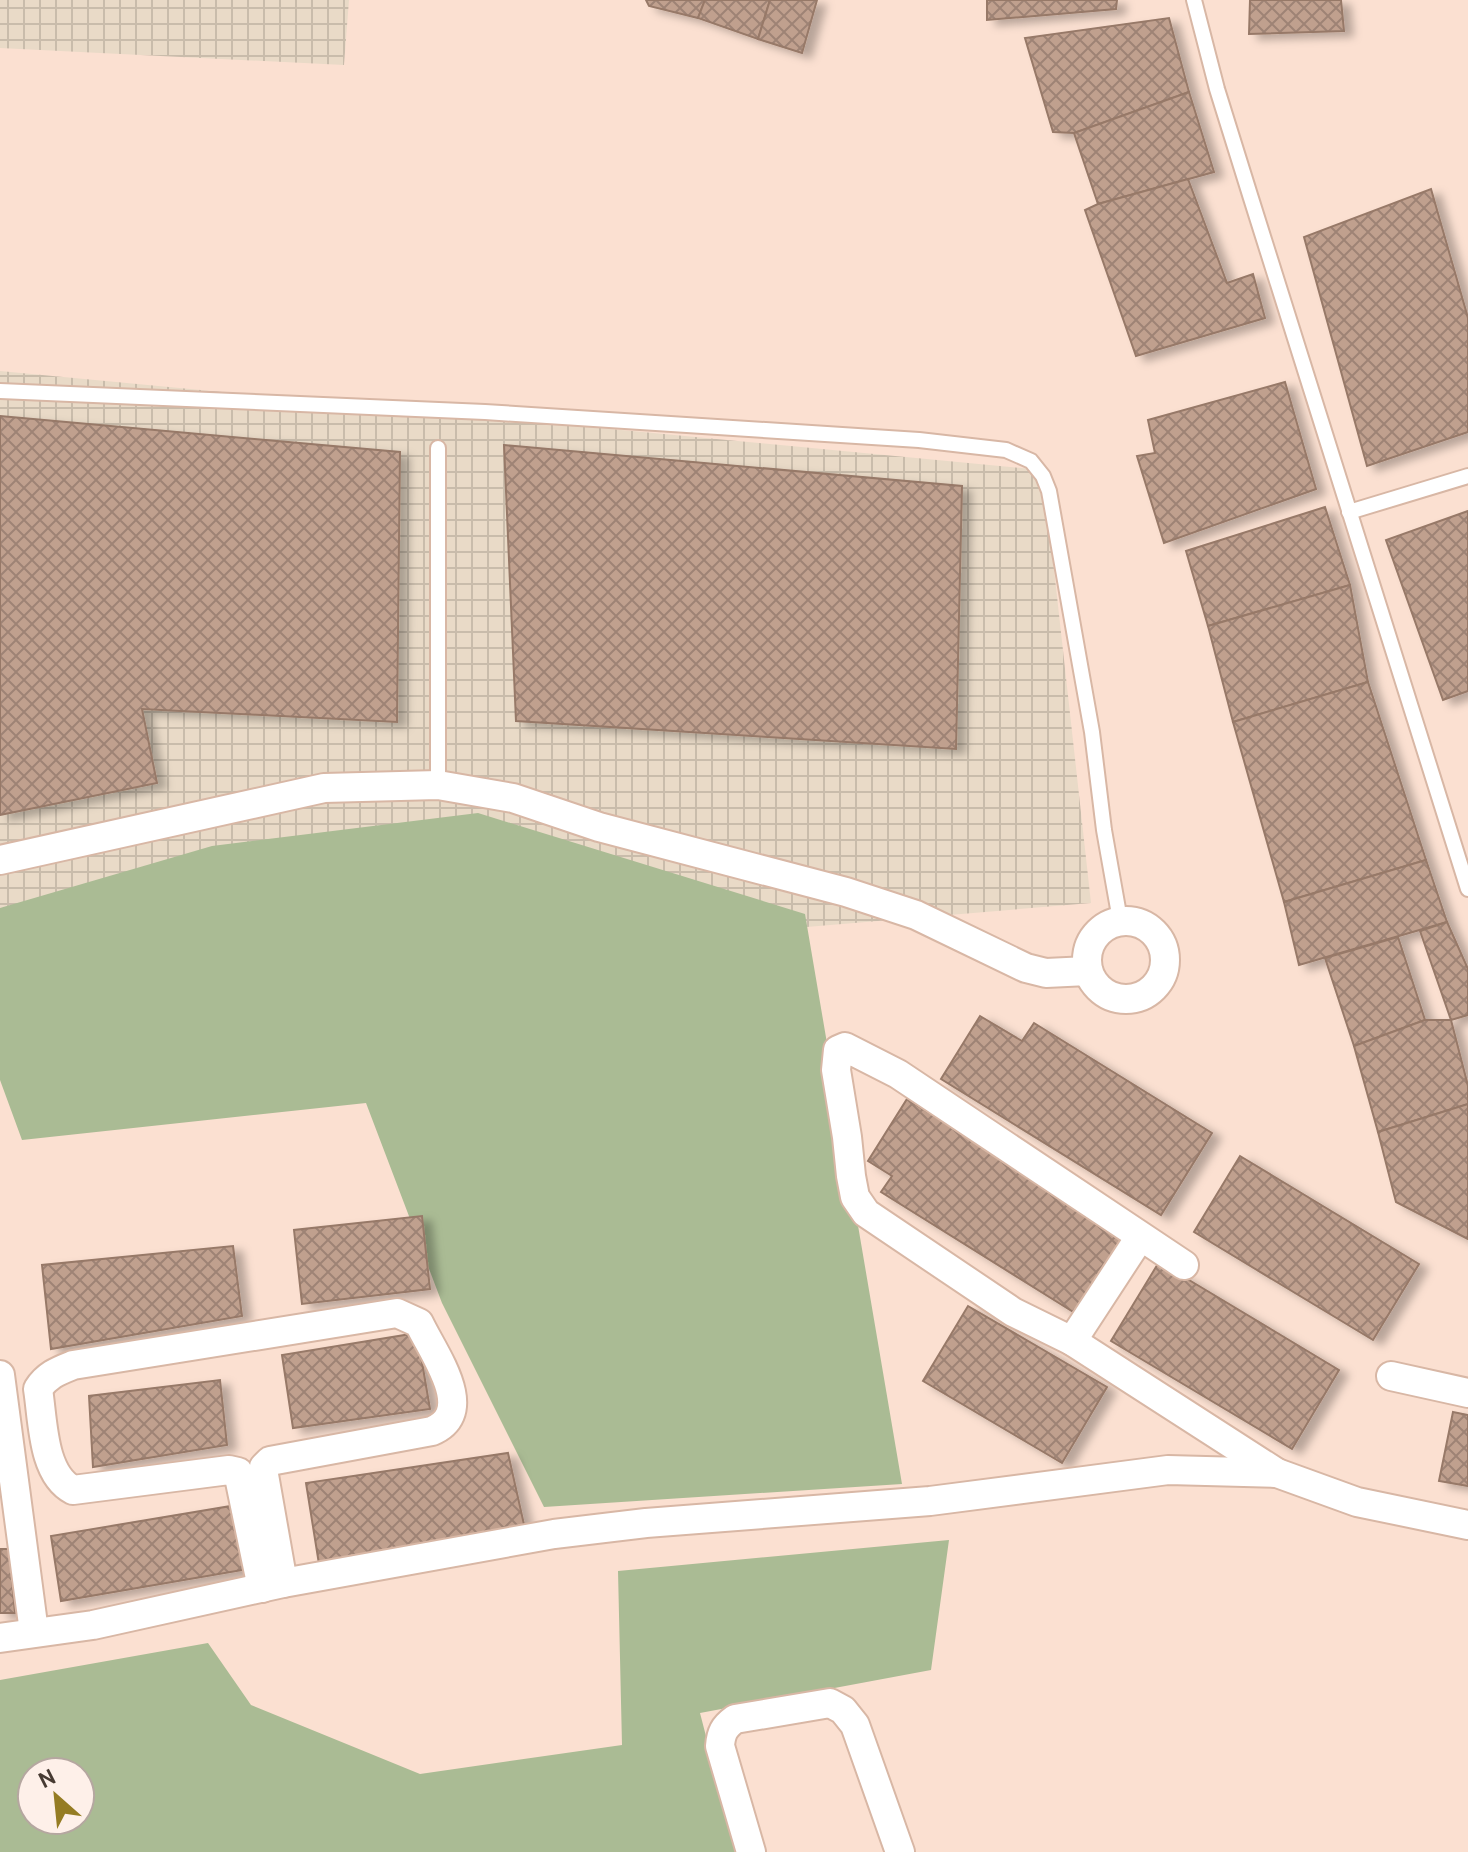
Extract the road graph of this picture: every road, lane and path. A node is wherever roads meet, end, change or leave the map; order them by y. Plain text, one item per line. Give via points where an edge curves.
1 (1194, 0) edge
2 (0, 391) edge
3 (438, 448) dead end
4 (1468, 476) edge
5 (1349, 512) junction
6 (438, 785) junction
7 (0, 860) edge
8 (1468, 889) edge
9 (1120, 920) junction
10 (1088, 971) junction
11 (1140, 1237) junction
12 (1184, 1265) dead end
13 (1072, 1341) junction
14 (0, 1375) edge
15 (1391, 1376) dead end
16 (0, 1386) edge
17 (1468, 1393) edge
18 (1277, 1473) junction
19 (9, 1512) edge
20 (1468, 1525) edge
21 (273, 1586) junction
22 (34, 1632) junction
23 (0, 1638) edge
24 (751, 1852) edge
25 (900, 1852) edge

1 - 5 lane
2 - 9 lane via 485,412 919,440 1006,450 1031,461 1049,491
3 - 6 lane
4 - 5 lane
5 - 8 lane
6 - 7 street via 324,788
6 - 10 street via 513,798 599,827 846,892 916,915 1026,968 1046,973
9 - 10 street via 1093,939
9 - 10 street via 1143,923 1160,938 1166,959 1160,981 1144,996 1121,999 1101,990
11 - 12 street
11 - 13 street
11 - 13 street via 898,1074 845,1047 838,1050 836,1070 851,1176 855,1197 866,1213 1013,1312
13 - 18 street
14 - 16 street
15 - 17 street
16 - 19 street
18 - 20 street via 1357,1502
18 - 21 street via 1168,1470 930,1501 646,1523 554,1534
19 - 22 street
21 - 21 street via 264,1475 270,1461 432,1431 445,1425 453,1412 452,1391 419,1323 397,1313 73,1365 44,1379 38,1389 50,1456 62,1484 73,1490 238,1472
21 - 22 street via 93,1625
22 - 23 street
24 - 25 street via 720,1746 726,1726 735,1719 830,1703 855,1725

